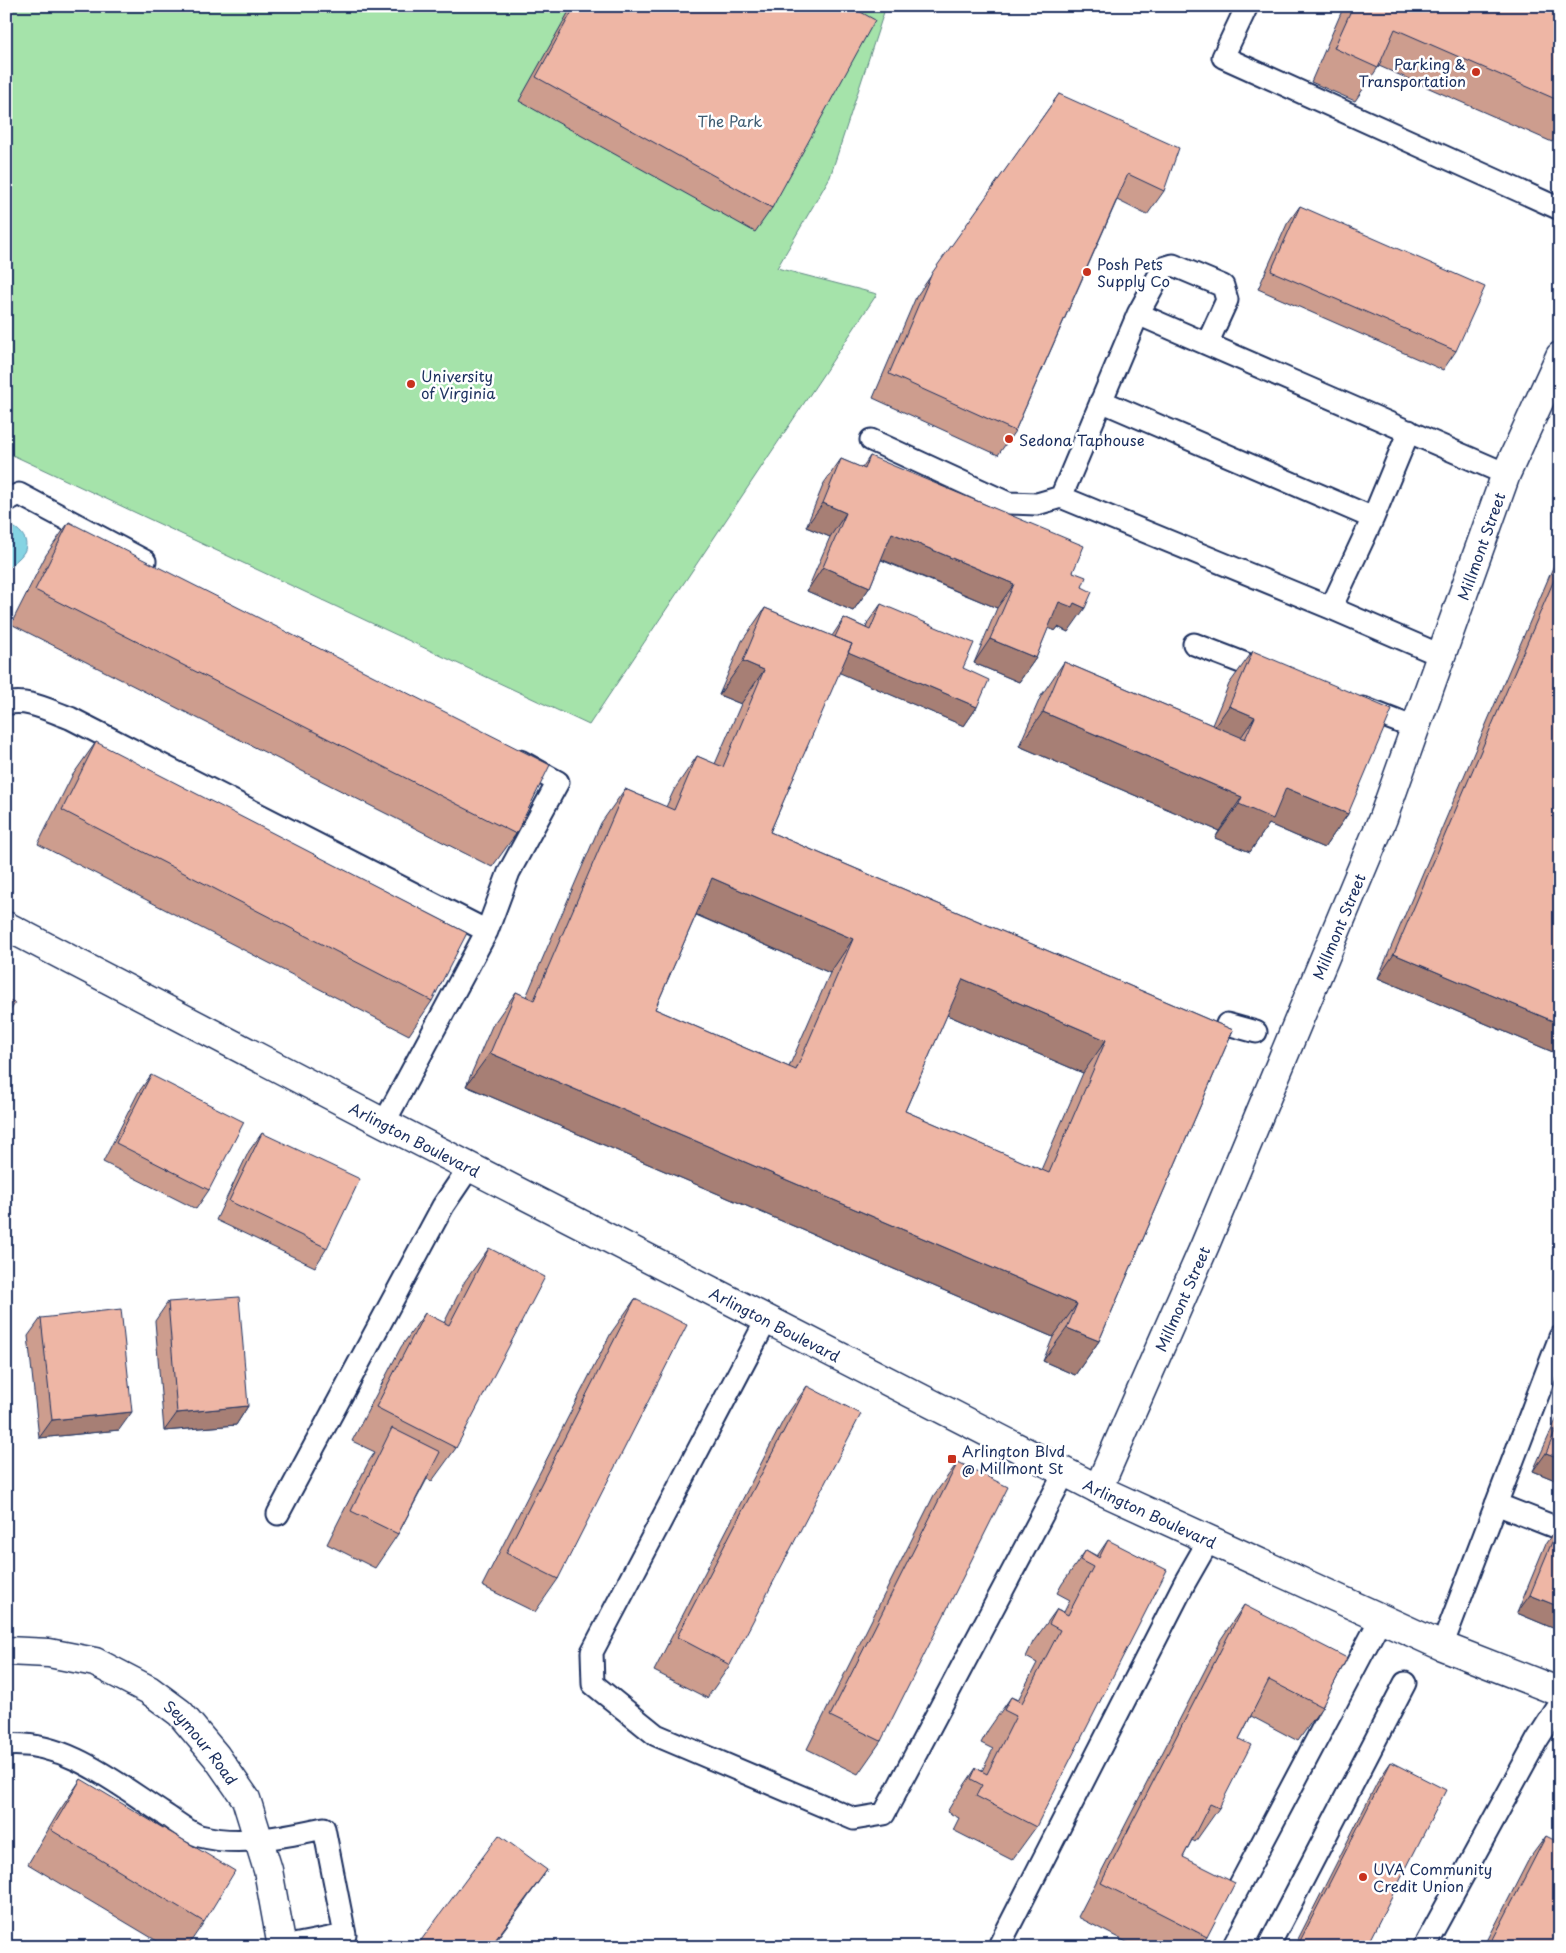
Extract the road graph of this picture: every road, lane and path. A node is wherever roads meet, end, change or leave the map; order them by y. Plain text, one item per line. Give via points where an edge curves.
1 (1247, 6) edge
2 (1560, 209) edge
3 (1138, 314) junction
4 (1207, 344) junction
5 (1560, 356) edge
6 (1102, 401) junction
7 (1408, 431) junction
8 (871, 440) dead end
9 (1506, 474) junction
10 (1061, 497) junction
11 (6, 501) edge
12 (1373, 518) junction
13 (158, 568) edge
14 (1332, 608) junction
15 (1194, 644) dead end
16 (1440, 655) junction
17 (1293, 682) edge
18 (1348, 703) edge
19 (6, 704) edge
20 (1415, 728) junction
21 (506, 754) edge
22 (6, 926) edge
23 (487, 932) junction
24 (1227, 1024) dead end
25 (1256, 1032) dead end
26 (384, 1123) junction
27 (470, 1166) junction
28 (767, 1319) junction
29 (1560, 1337) edge
30 (1065, 1472) junction
31 (1098, 1489) junction
32 (1496, 1504) junction
33 (278, 1514) dead end
34 (1560, 1528) edge
35 (1209, 1540) junction
36 (1380, 1618) junction
37 (1442, 1646) junction
38 (6, 1651) edge
39 (1405, 1683) dead end
40 (1560, 1692) edge
41 (1560, 1704) edge
42 (6, 1745) edge
43 (259, 1841) junction
44 (1000, 1944) dead end
45 (283, 1947) edge
46 (1208, 1947) edge
47 (1268, 1947) edge
48 (1424, 1947) edge

1 - 2 lane via 1223,57
3 - 4 lane
3 - 4 lane via 1163,268 1173,266 1223,286 1227,300
3 - 6 lane
4 - 7 lane
5 - 9 street, Millmont Street
6 - 10 lane
6 - 12 lane
7 - 9 lane
7 - 12 lane
8 - 10 lane via 1008,503 1037,504
9 - 16 street, Millmont Street
10 - 14 lane
11 - 13 lane via 19,494
12 - 14 lane
14 - 16 lane
15 - 17 lane
16 - 20 street, Millmont Street
18 - 20 lane
19 - 23 lane via 33,704 70,718
20 - 31 street, Millmont Street via 1383,818 1217,1218
21 - 23 lane via 558,782 509,872
22 - 26 street, Arlington Boulevard
23 - 26 lane
24 - 25 lane
26 - 27 street, Arlington Boulevard
27 - 28 street, Arlington Boulevard
27 - 33 lane via 443,1206
28 - 30 street, Arlington Boulevard
28 - 30 lane via 592,1652 593,1684 656,1735 854,1819 884,1814
29 - 32 lane
30 - 31 street, Arlington Boulevard
31 - 35 street, Arlington Boulevard
32 - 34 lane
32 - 37 lane
35 - 36 street, Arlington Boulevard
35 - 44 lane
36 - 37 street, Arlington Boulevard
36 - 46 lane
37 - 40 street, Arlington Boulevard
38 - 43 street, Seymour Road via 49,1653 95,1662 149,1690 180,1713 246,1799
39 - 47 lane
41 - 48 lane
42 - 43 lane via 43,1748 81,1760 198,1835
43 - 45 street, Seymour Road
43 - 45 lane via 324,1828 345,1935

